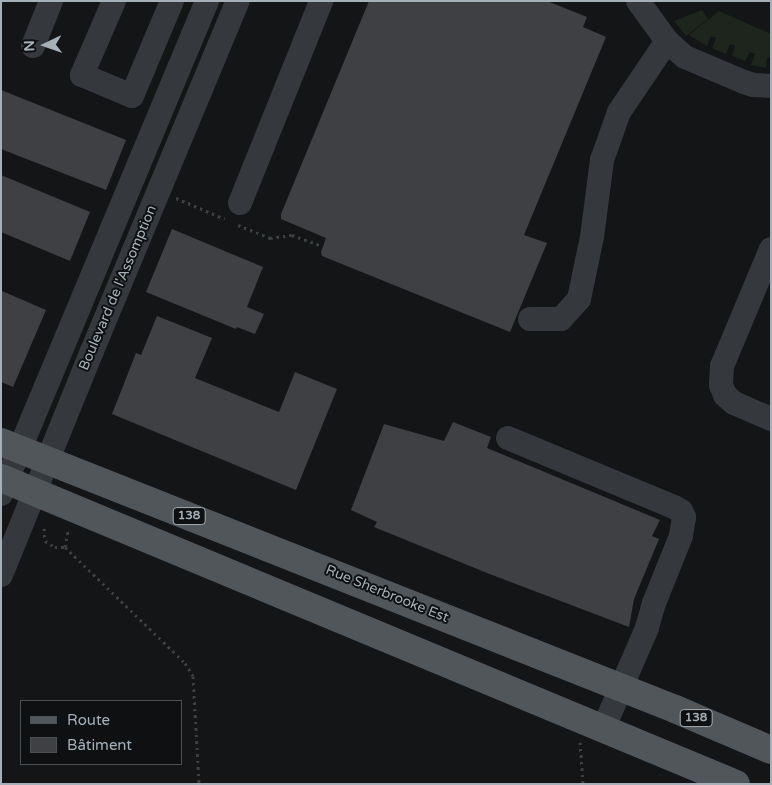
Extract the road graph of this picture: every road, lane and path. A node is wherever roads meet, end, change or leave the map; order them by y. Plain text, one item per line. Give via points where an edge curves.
1 (50, 1) edge
2 (114, 1) edge
3 (172, 1) edge
4 (238, 1) edge
5 (321, 1) edge
6 (638, 1) edge
7 (205, 2) edge
8 (667, 41) junction
9 (33, 46) dead end
10 (771, 86) edge
11 (176, 198) dead end
12 (234, 215) junction
13 (322, 246) dead end
14 (771, 249) edge
15 (530, 319) dead end
16 (65, 340) junction
17 (92, 351) junction
18 (771, 419) edge
19 (508, 438) dead end
20 (11, 445) edge
21 (47, 459) junction
22 (3, 484) edge
23 (35, 492) junction
24 (44, 523) dead end
25 (70, 525) dead end
26 (65, 547) junction
27 (1, 575) edge
28 (621, 687) junction
29 (592, 734) junction
30 (771, 750) edge
31 (199, 784) edge
32 (583, 784) edge
33 (736, 784) edge

1 - 9 street
2 - 3 street via 82,75 132,96
4 - 17 street, Boulevard de l'Assomption
5 - 12 street
6 - 8 street
7 - 16 street, Boulevard de l'Assomption
8 - 10 street via 685,57 744,82
8 - 15 street via 619,112 602,160 592,237 579,299 562,319
11 - 12 path
12 - 13 path via 270,238 292,235
14 - 18 street via 722,366 721,385 725,396 734,403
16 - 17 street
16 - 20 street, Boulevard de l'Assomption
17 - 21 street, Boulevard de l'Assomption
19 - 28 street via 681,511 684,517 681,536 647,628
20 - 21 main road, Rue Sherbrooke Est / 138
20 - 22 street, Boulevard de l'Assomption
21 - 23 street, Boulevard de l'Assomption
21 - 28 main road, Rue Sherbrooke Est / 138
22 - 23 main road
23 - 27 street, Boulevard de l'Assomption
23 - 29 main road
24 - 26 path via 45,541 56,547
25 - 26 path
26 - 31 path via 174,652 193,676
28 - 29 street
28 - 30 main road, Rue Sherbrooke Est / 138
29 - 32 path
29 - 33 main road

